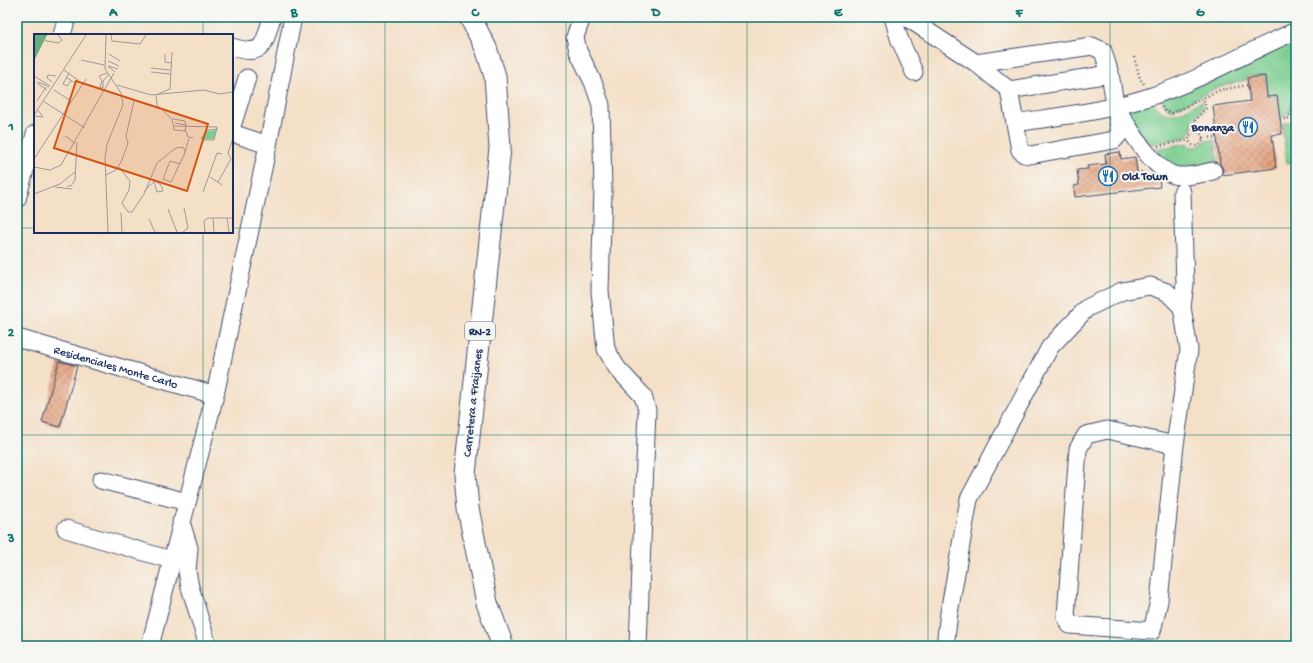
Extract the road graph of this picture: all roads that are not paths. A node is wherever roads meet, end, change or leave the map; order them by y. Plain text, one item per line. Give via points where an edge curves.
1 (68, 17) edge
2 (272, 17) edge
3 (293, 17) edge
4 (470, 17) edge
5 (582, 17) edge
6 (893, 17) edge
7 (906, 17) edge
8 (1296, 31) edge
9 (62, 34) edge
10 (233, 47) edge
11 (976, 63) junction
12 (914, 72) dead end
13 (1110, 74) junction
14 (247, 78) dead end
15 (1009, 90) junction
16 (1116, 107) junction
17 (233, 123) edge
18 (1015, 123) junction
19 (233, 133) edge
20 (34, 137) edge
21 (268, 145) junction
22 (1213, 171) dead end
23 (1182, 192) dead end
24 (17, 196) edge
25 (1182, 307) junction
26 (17, 338) edge
27 (215, 395) junction
28 (1175, 445) junction
29 (101, 480) dead end
30 (187, 502) junction
31 (182, 522) junction
32 (66, 529) dead end
33 (172, 560) junction
34 (1150, 638) edge
35 (150, 646) edge
36 (208, 646) edge
37 (503, 646) edge
38 (638, 646) edge
39 (945, 646) edge

1 - 9 street
2 - 10 street via 262,45 256,51 247,52
3 - 21 street
4 - 37 main road, Carretera a Fraijanes / RN-2 via 486,48 495,76 500,148 465,474 468,508 487,603
5 - 38 street via 575,37 578,51 601,105 603,190 600,291 606,349 618,368 643,396 647,410
6 - 12 street
7 - 11 street
8 - 16 street via 1185,83 1154,96
11 - 13 street via 1092,46 1103,52
11 - 15 street
13 - 15 street
13 - 16 street
14 - 17 street
15 - 18 street
16 - 18 street
16 - 18 street via 1120,132 1114,140 1030,156 1020,150
16 - 22 street via 1143,148 1158,165 1170,173 1178,176
19 - 21 street
20 - 24 street
21 - 27 street
23 - 25 street via 1185,284
25 - 28 street via 1189,350
25 - 39 street via 1167,292 1150,286 1122,291 1087,308 1050,347 969,499
26 - 27 street, Residenciales Monte Carlo
27 - 30 street
28 - 34 street via 1159,601
28 - 34 street via 1107,430 1086,435 1078,449 1066,616 1070,625
29 - 30 street
30 - 31 street
31 - 33 street
31 - 36 street via 189,548 187,571 190,587
32 - 33 street
33 - 35 street

